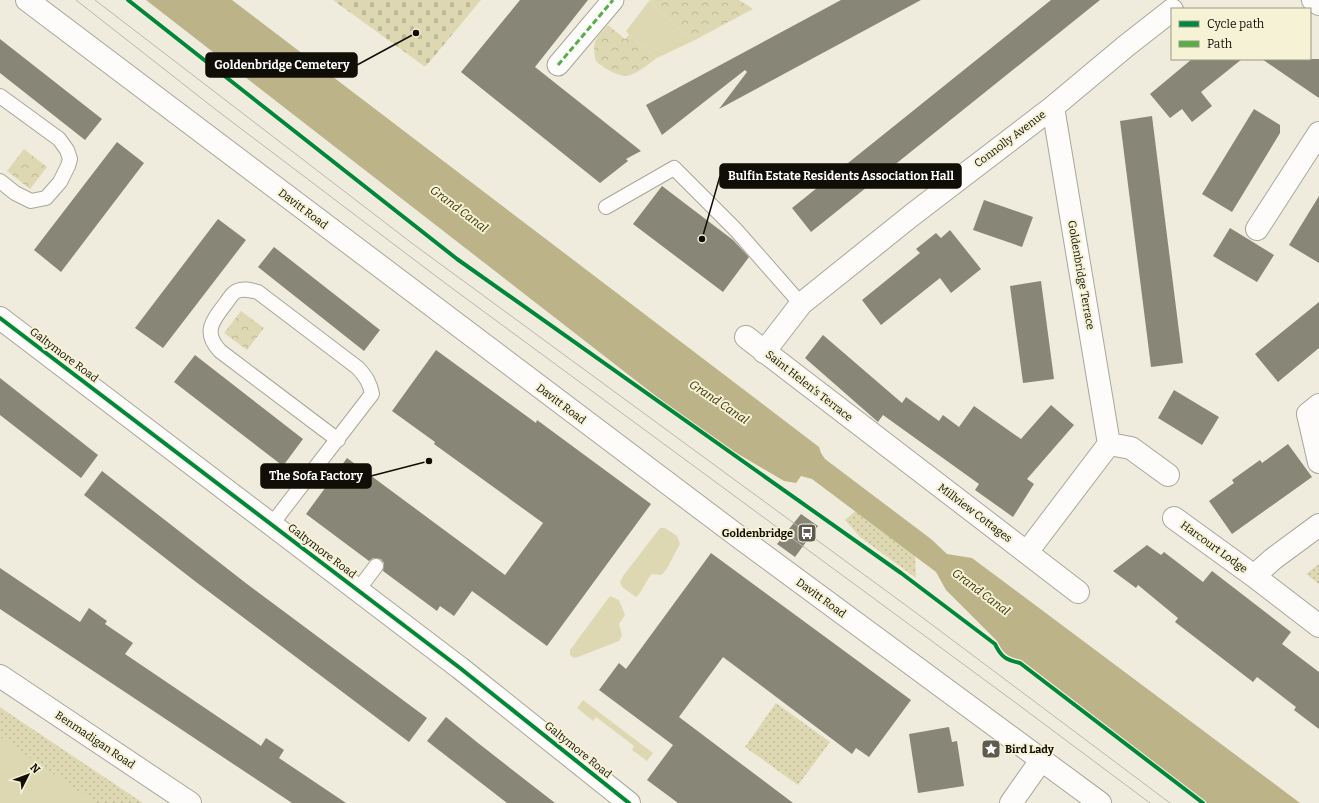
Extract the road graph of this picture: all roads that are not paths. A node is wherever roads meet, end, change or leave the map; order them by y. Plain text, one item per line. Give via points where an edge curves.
1 (27, 0) edge
2 (613, 0) edge
3 (1185, 0) edge
4 (1313, 0) edge
5 (1319, 4) edge
6 (1175, 8) edge
7 (1171, 12) edge
8 (558, 65) dead end
9 (0, 96) edge
10 (1053, 107) junction
11 (1319, 133) edge
12 (0, 181) edge
13 (606, 206) dead end
14 (1257, 229) dead end
15 (801, 304) junction
16 (0, 318) edge
17 (746, 337) dead end
18 (764, 352) junction
19 (1313, 409) edge
20 (872, 434) joint
21 (338, 440) junction
22 (1109, 444) junction
23 (1319, 462) edge
24 (1168, 475) dead end
25 (1174, 518) dead end
26 (272, 524) junction
27 (1319, 525) edge
28 (1027, 552) junction
29 (376, 566) dead end
30 (1254, 576) junction
31 (358, 590) junction
32 (1078, 592) dead end
33 (1319, 626) edge
34 (0, 676) edge
35 (1042, 759) junction
36 (190, 803) edge
37 (629, 803) edge
38 (1011, 803) edge
39 (1100, 803) edge

1 - 35 street, Davitt Road via 735,534
2 - 8 street
3 - 6 street, Connolly Avenue
4 - 5 street
7 - 10 street, Connolly Avenue
9 - 12 lane via 59,139 70,159 60,182 46,198 30,201
10 - 15 street, Connolly Avenue
10 - 22 street, Goldenbridge Terrace
11 - 14 street
13 - 15 lane via 674,168 736,230
15 - 18 street, Connolly Avenue
16 - 26 street, Galtymore Road
17 - 18 street, Saint Helen's Terrace
18 - 20 street, Saint Helen's Terrace
19 - 23 street
20 - 28 street, Millview Cottages
21 - 21 lane via 372,394 367,378 358,368 258,292 247,289 235,292 213,320 212,343
21 - 26 lane
22 - 24 street via 1131,448
22 - 28 street
25 - 30 street, Harcourt Lodge
26 - 31 street, Galtymore Road
27 - 30 street, Harcourt Lodge
28 - 32 street, Millview Cottages
29 - 31 lane
30 - 33 street, Harcourt Lodge
31 - 37 street, Galtymore Road
34 - 36 street, Benmadigan Road
35 - 38 street
35 - 39 street, Davitt Road

